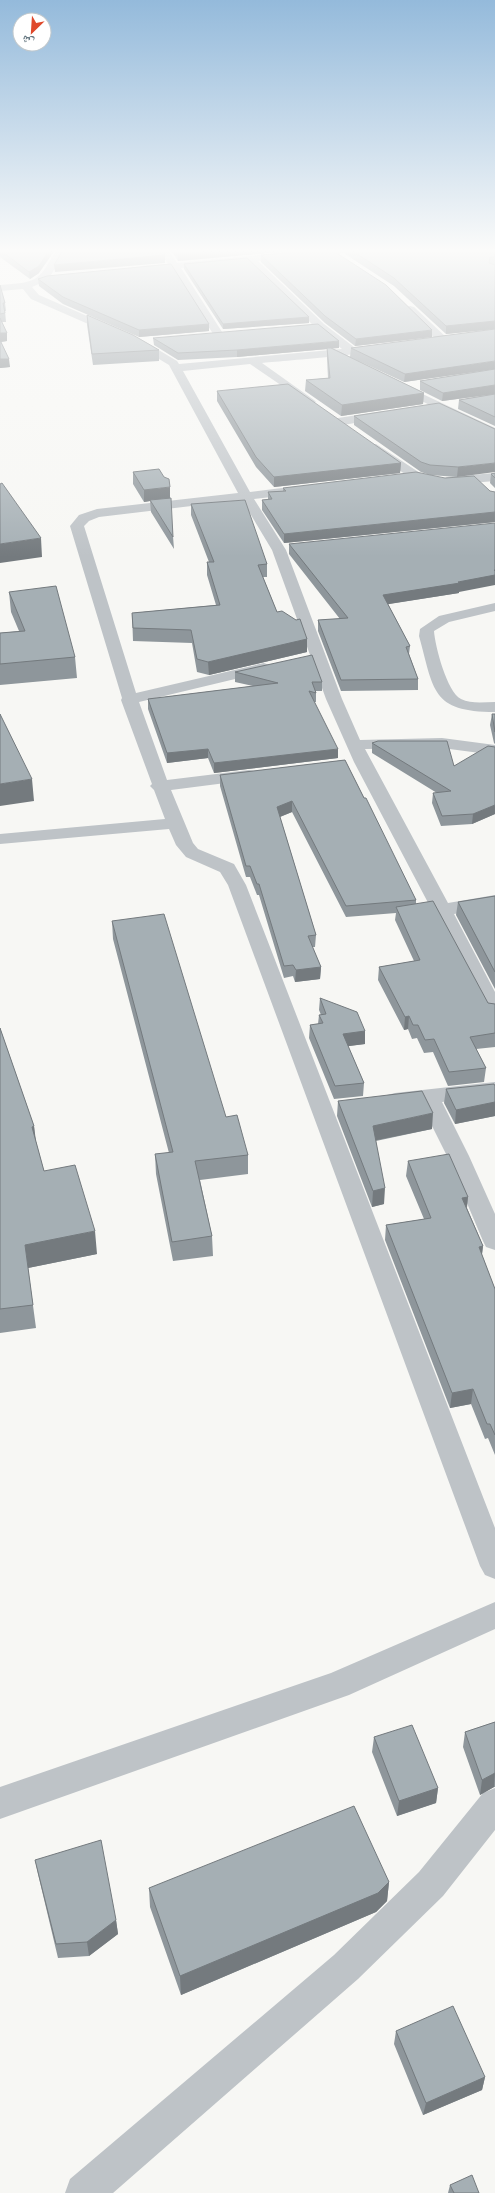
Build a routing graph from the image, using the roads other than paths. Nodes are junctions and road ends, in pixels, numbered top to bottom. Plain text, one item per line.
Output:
1 (157, 352) edge
2 (350, 352) edge
3 (333, 354) junction
4 (254, 362) junction
5 (350, 363) edge
6 (176, 368) junction
7 (390, 382) edge
8 (426, 385) edge
9 (404, 388) junction
10 (464, 403) edge
11 (441, 407) junction
12 (417, 410) edge
13 (393, 414) edge
14 (338, 422) junction
15 (351, 431) edge
16 (495, 433) edge
17 (364, 440) edge
18 (416, 476) junction
19 (495, 477) edge
20 (400, 478) edge
21 (476, 479) junction
22 (314, 488) edge
23 (486, 488) edge
24 (246, 496) junction
25 (295, 549) edge
26 (279, 550) junction
27 (495, 607) edge
28 (280, 665) edge
29 (129, 700) junction
30 (495, 707) edge
31 (355, 745) junction
32 (495, 750) edge
33 (268, 773) edge
34 (159, 786) junction
35 (175, 823) junction
36 (0, 839) edge
37 (495, 901) edge
38 (442, 910) junction
39 (495, 1011) edge
40 (495, 1089) edge
41 (428, 1096) junction
42 (375, 1103) edge
43 (345, 1106) edge
44 (322, 1109) junction
45 (495, 1241) edge
46 (495, 1566) edge
47 (495, 1615) edge
48 (0, 1803) edge
49 (495, 1804) edge
50 (84, 2193) edge

1 - 6 street
2 - 3 street
3 - 4 street
3 - 5 street
4 - 6 street
4 - 14 street
6 - 24 street
7 - 9 street
8 - 9 street
9 - 11 street
10 - 11 street
11 - 12 street
11 - 16 street
13 - 14 street
14 - 15 street
17 - 18 street
18 - 20 street
18 - 21 street
19 - 21 street
21 - 23 street
22 - 24 street
24 - 26 street
24 - 29 street
25 - 26 street
26 - 31 street
27 - 30 street
28 - 29 street
29 - 34 street
31 - 32 street
31 - 38 street
33 - 34 street
34 - 35 street
35 - 36 street
35 - 44 street
37 - 38 street
38 - 39 street
40 - 41 street
41 - 42 street
41 - 45 street
43 - 44 street
44 - 46 street
47 - 48 street
49 - 50 street

